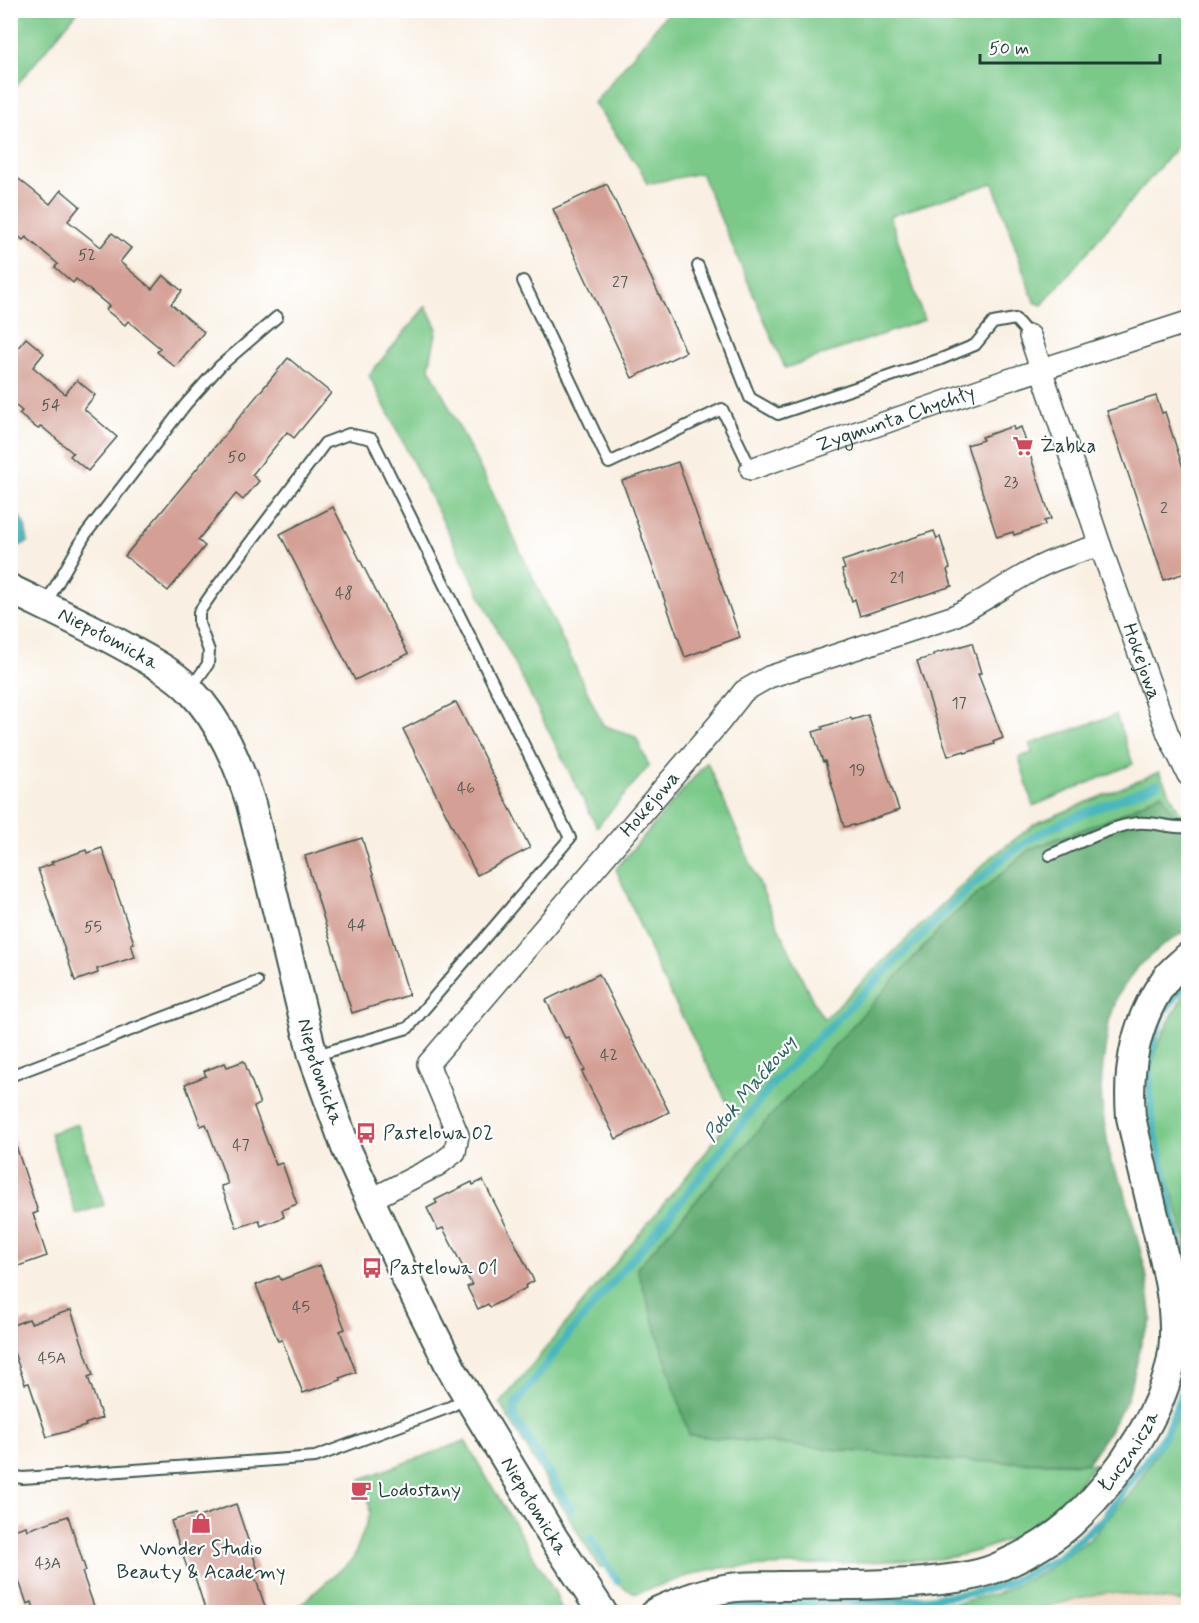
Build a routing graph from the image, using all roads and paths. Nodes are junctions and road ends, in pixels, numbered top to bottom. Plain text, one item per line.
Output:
1 (698, 266) dead end
2 (523, 281) dead end
3 (277, 317) dead end
4 (1188, 321) edge
5 (1030, 336) joint
6 (1041, 369) junction
7 (751, 469) joint
8 (1100, 545) junction
9 (10, 589) edge
10 (45, 605) junction
11 (190, 690) junction
12 (1188, 775) edge
13 (1188, 826) edge
14 (1050, 855) dead end
15 (1188, 957) edge
16 (257, 982) dead end
17 (313, 1056) junction
18 (10, 1076) edge
19 (370, 1200) junction
20 (467, 1396) junction
21 (10, 1476) edge
22 (602, 1612) edge
23 (656, 1612) edge

1 - 5 lane
2 - 7 lane
3 - 10 lane
4 - 6 street, Zygmunta Chychły
5 - 6 street, Hokejowa
6 - 7 street, Zygmunta Chychły
6 - 8 street, Hokejowa
8 - 12 street, Hokejowa
8 - 19 street, Hokejowa
9 - 10 main road, Niepołomicka
10 - 11 main road, Niepołomicka
11 - 17 main road, Niepołomicka
11 - 17 lane
13 - 14 lane
15 - 23 main road, Łucznicza
16 - 18 lane
17 - 19 main road, Niepołomicka
19 - 20 main road, Niepołomicka
20 - 21 lane
20 - 22 main road, Niepołomicka

